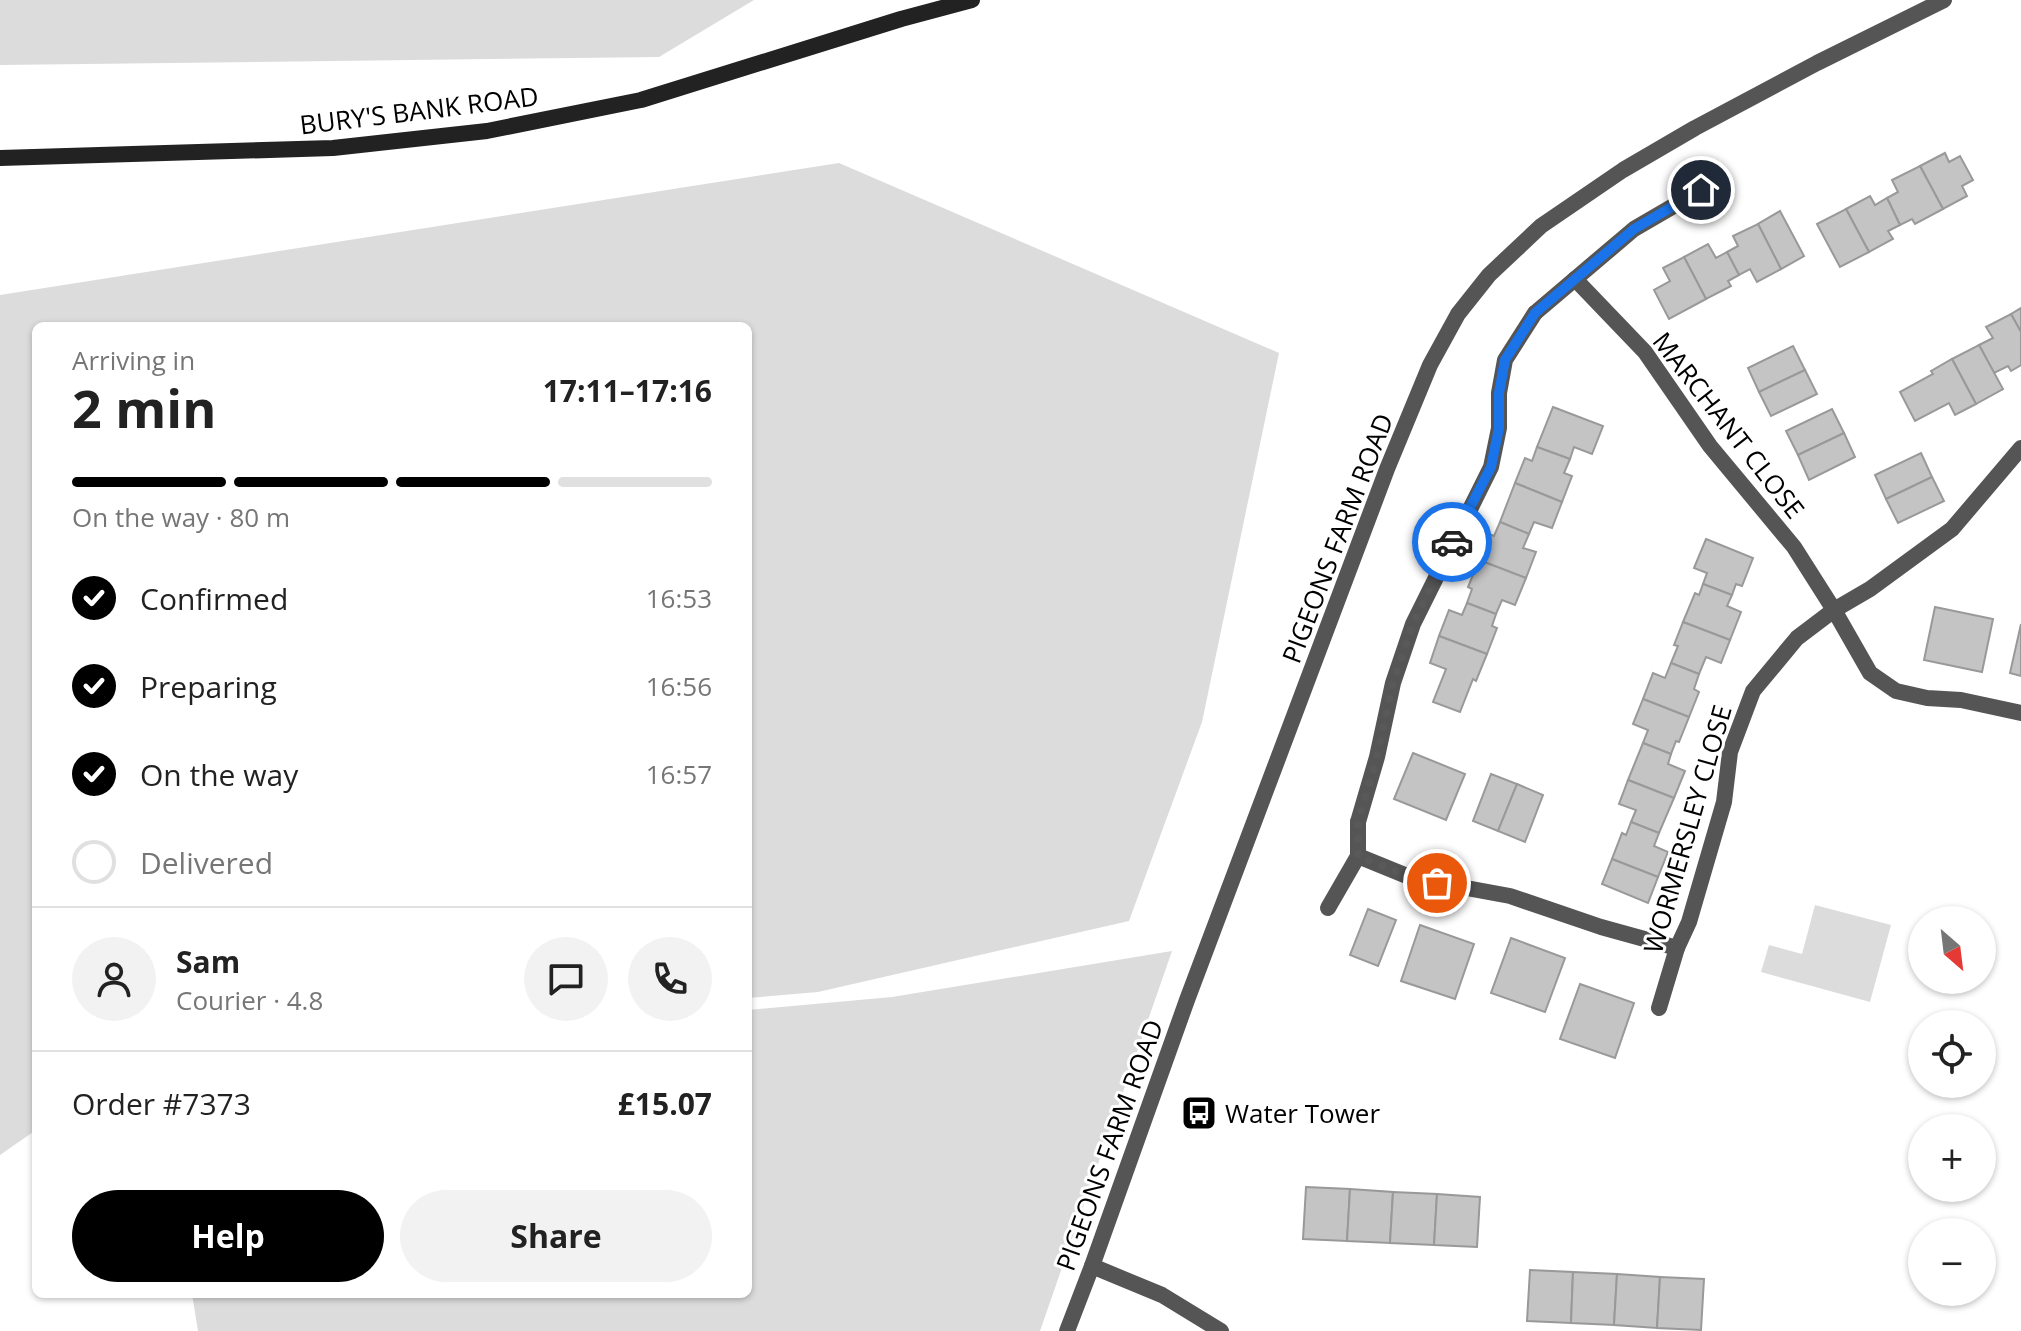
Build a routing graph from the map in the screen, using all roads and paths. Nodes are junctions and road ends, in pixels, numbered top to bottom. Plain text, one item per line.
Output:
1 (972, 0) edge
2 (1944, 0) edge
3 (0, 158) edge
4 (1701, 190) dead end
5 (1575, 279) junction
6 (2021, 448) edge
7 (1834, 610) junction
8 (2021, 713) edge
9 (1358, 856) junction
10 (1328, 908) dead end
11 (1677, 948) junction
12 (1659, 1008) dead end
13 (1092, 1266) junction
14 (1067, 1331) edge
15 (1221, 1331) edge

1 - 3 street, BURY'S BANK ROAD
2 - 13 street, PIGEONS FARM ROAD
4 - 5 street
5 - 7 street, MARCHANT CLOSE
5 - 9 street
6 - 7 street, WORMERSLEY CLOSE
7 - 8 street, MARCHANT CLOSE
7 - 11 street, WORMERSLEY CLOSE
9 - 10 street
9 - 11 street
11 - 12 street, WORMERSLEY CLOSE
13 - 14 street, PIGEONS FARM ROAD
13 - 15 street

